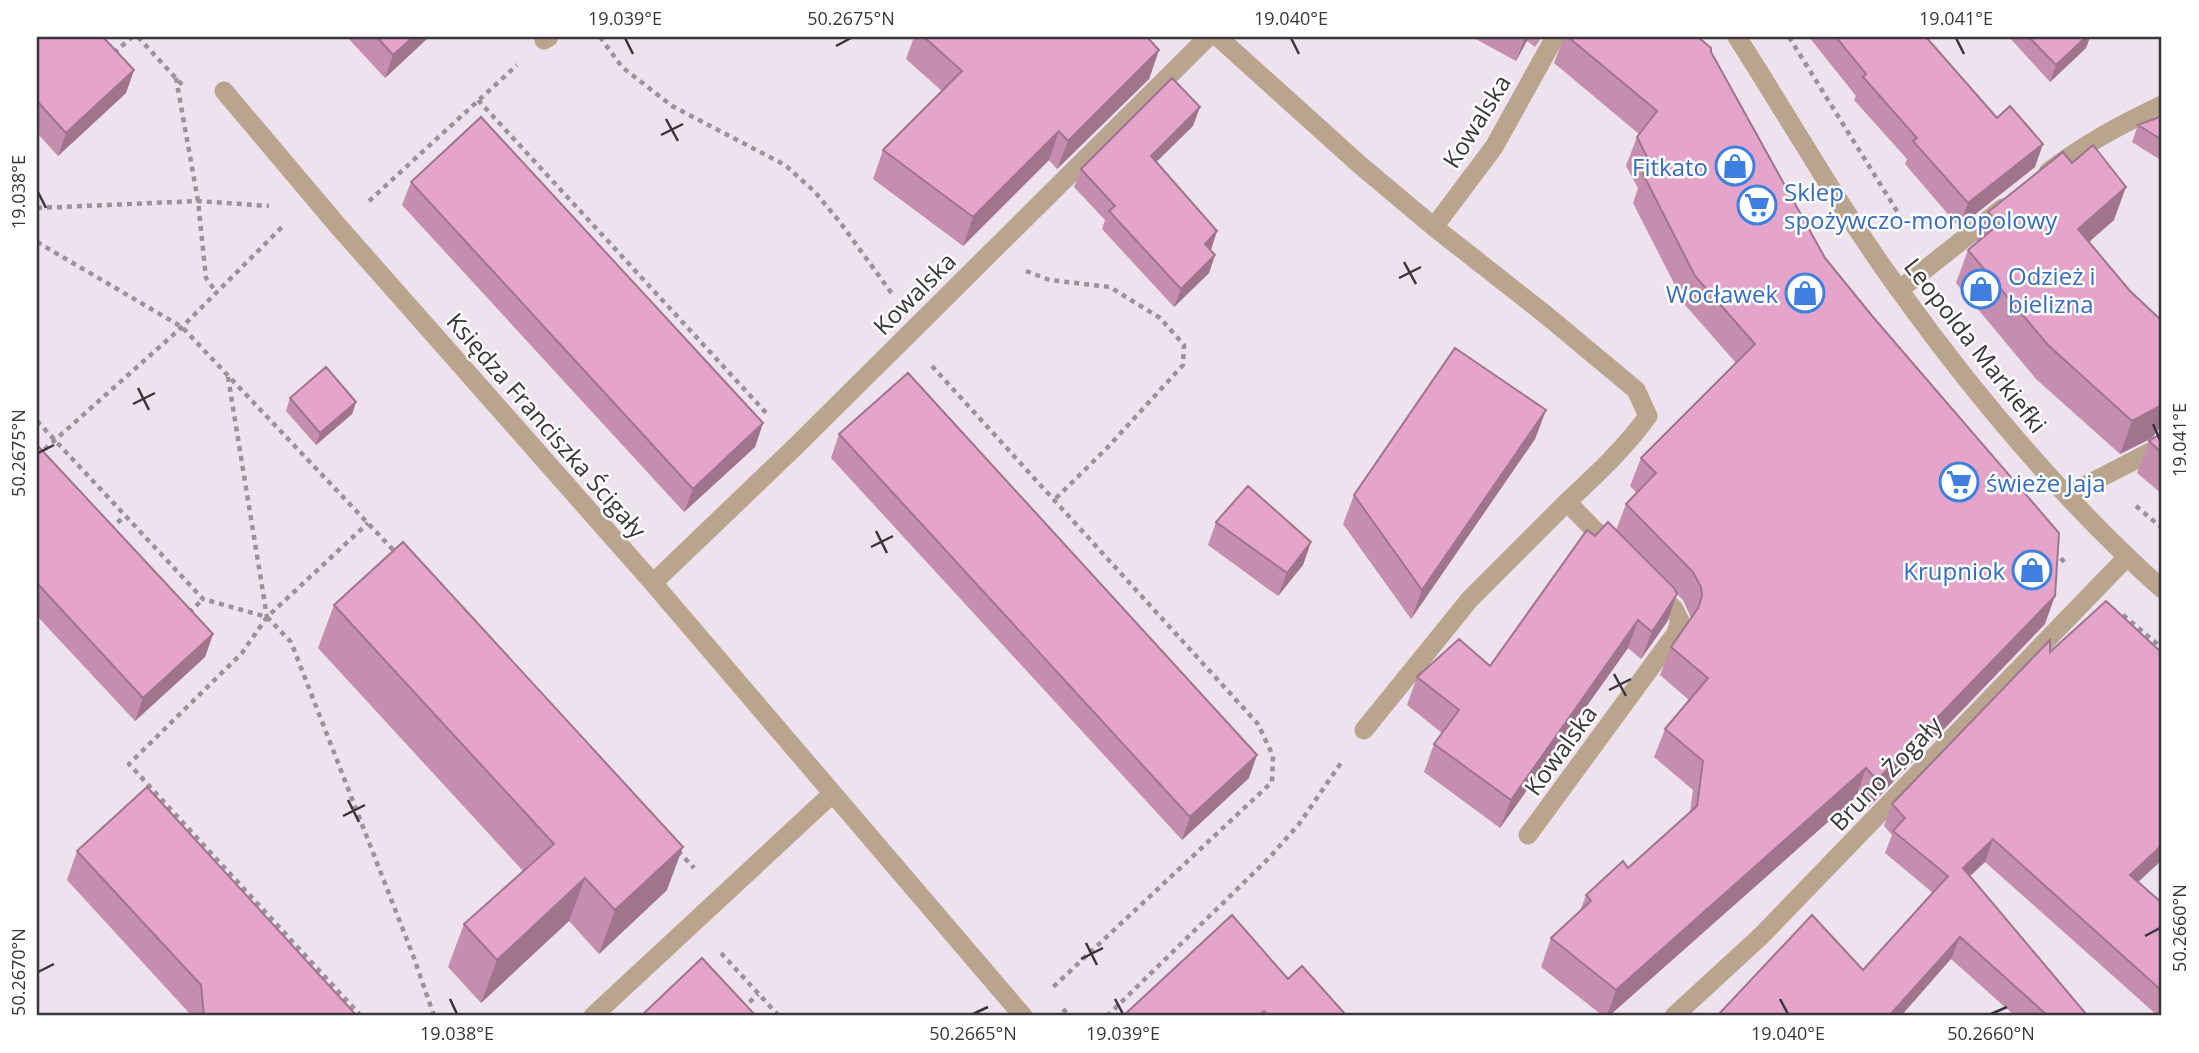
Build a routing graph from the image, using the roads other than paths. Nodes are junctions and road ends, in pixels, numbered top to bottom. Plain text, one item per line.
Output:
1 (1208, 37) edge
2 (1218, 37) edge
3 (1555, 37) edge
4 (1737, 37) edge
5 (224, 91) road end
6 (2162, 105) edge
7 (1434, 228) junction
8 (1899, 290) junction
9 (2162, 446) edge
10 (2067, 495) junction
11 (1567, 502) junction
12 (2127, 557) junction
13 (653, 583) junction
14 (2162, 589) edge
15 (1364, 730) road end
16 (832, 793) junction
17 (1528, 835) dead end
18 (593, 1016) edge
19 (1023, 1016) edge
20 (1674, 1016) edge

1 - 13 street, Kowalska
2 - 7 street
3 - 7 street, Kowalska
4 - 8 street, Leopolda Markiefki
5 - 13 street, Księdza Franciszka Ścigały
6 - 8 street
7 - 11 street
8 - 10 street, Leopolda Markiefki
9 - 10 street
10 - 12 street, Leopolda Markiefki
11 - 15 street
11 - 17 street, Kowalska
12 - 14 street, Leopolda Markiefki
12 - 20 street, Bruno Żogały
13 - 16 street, Księdza Franciszka Ścigały
16 - 18 street
16 - 19 street, Księdza Franciszka Ścigały

